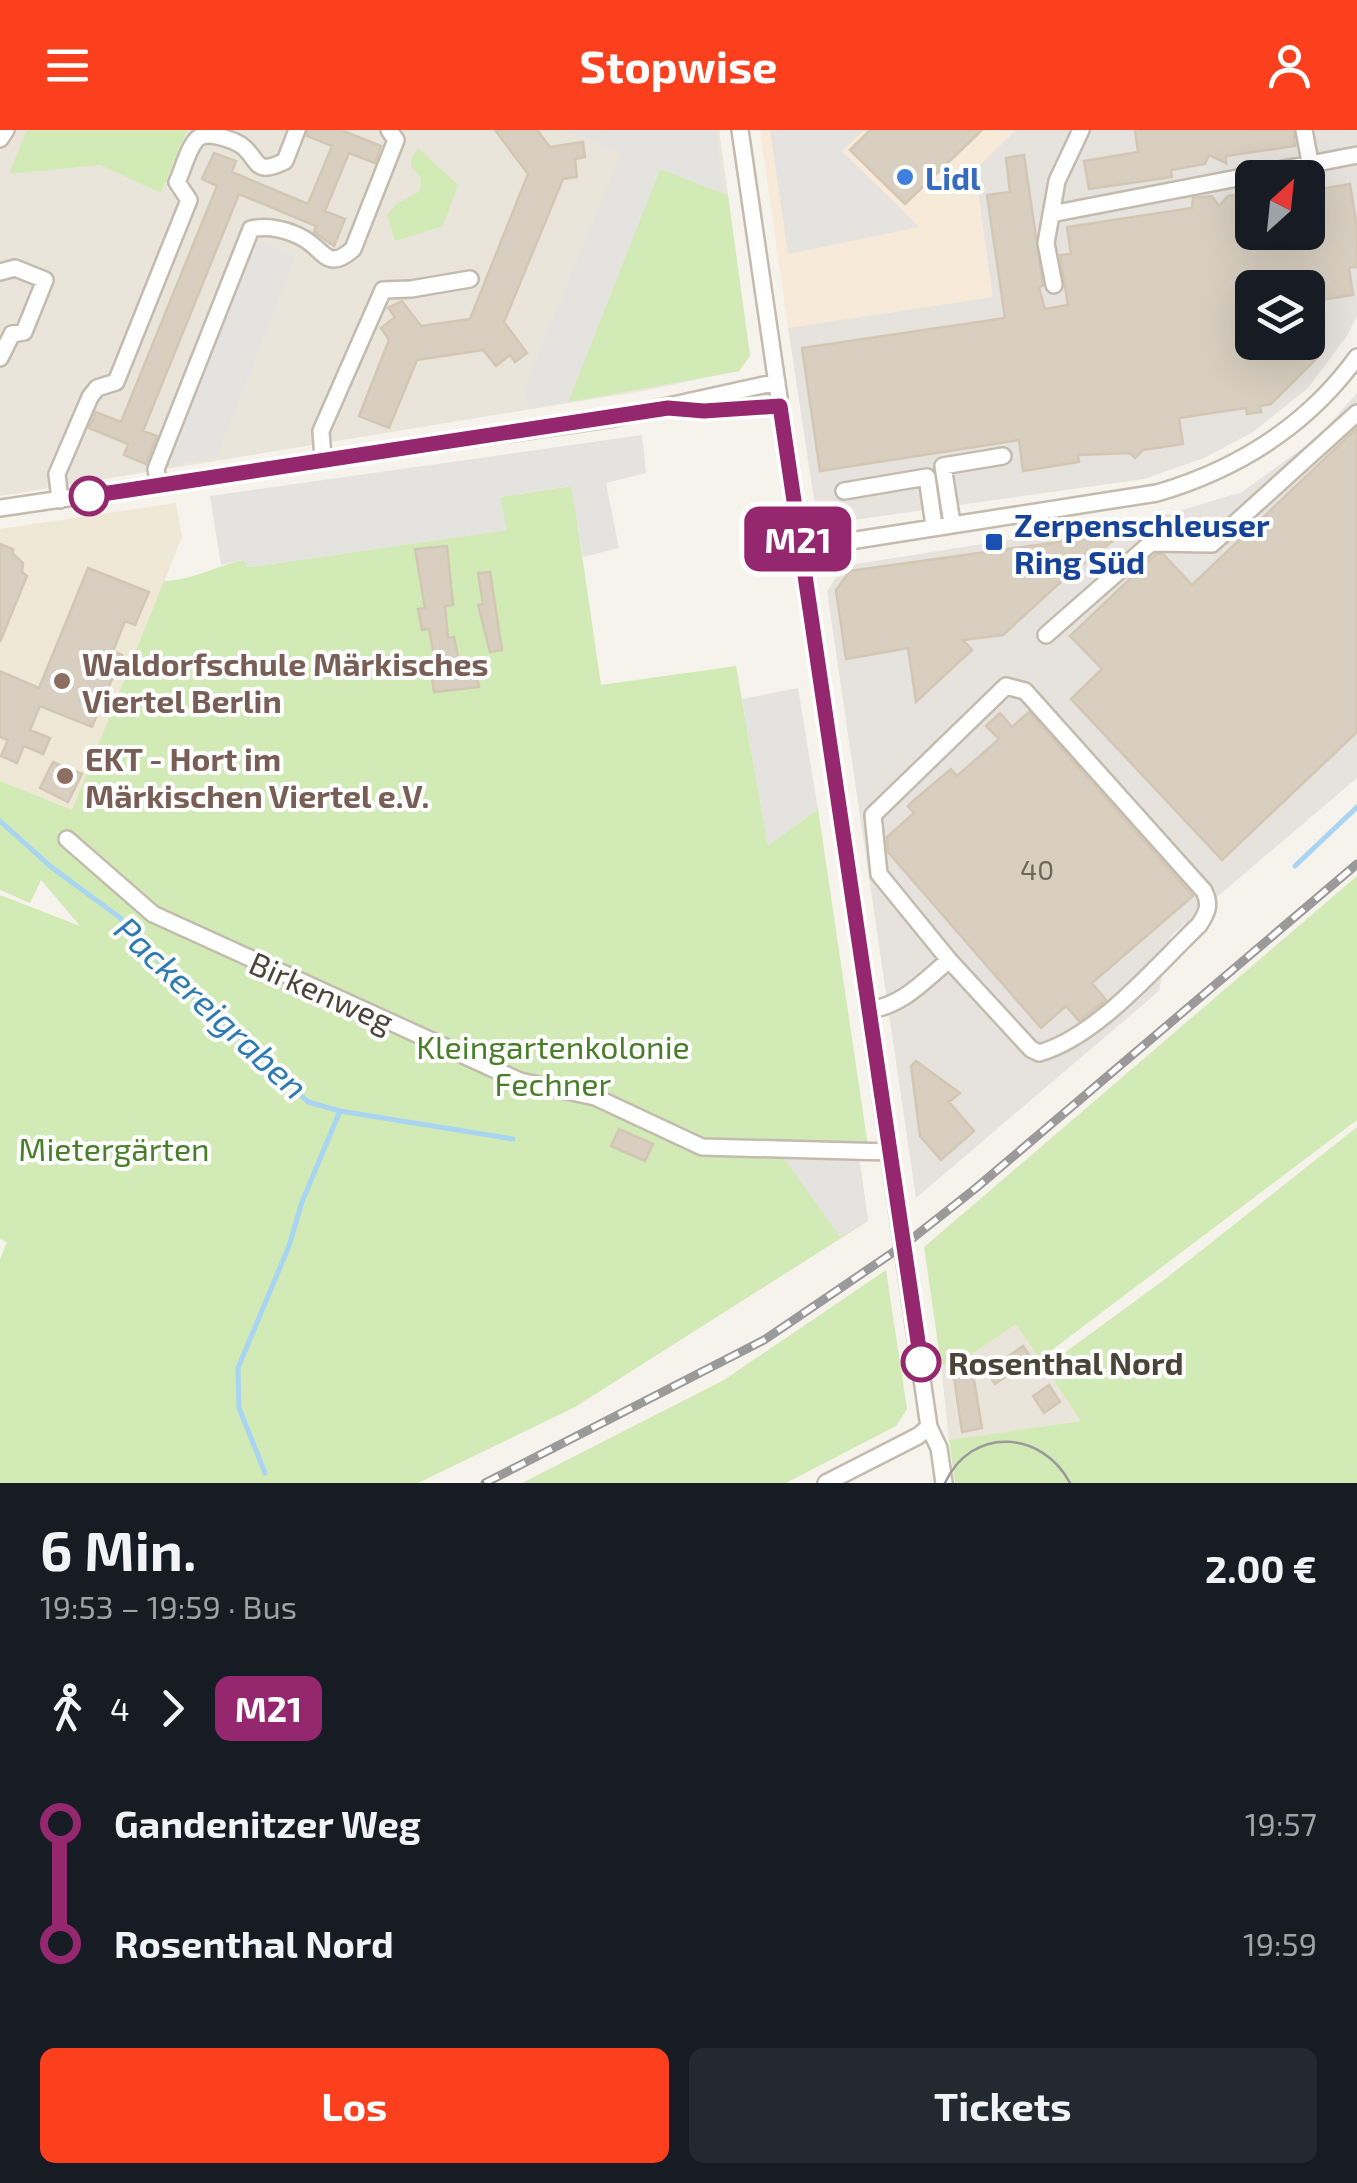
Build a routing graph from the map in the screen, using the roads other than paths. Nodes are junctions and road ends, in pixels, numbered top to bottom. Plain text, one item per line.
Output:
1 (6, 130) edge
2 (297, 130) edge
3 (388, 130) edge
4 (740, 130) edge
5 (1080, 130) edge
6 (1304, 130) edge
7 (0, 139) edge
8 (1357, 155) edge
9 (1310, 160) edge
10 (1323, 160) edge
11 (1235, 177) edge
12 (1052, 214) junction
13 (0, 272) edge
14 (470, 279) dead end
15 (1054, 284) dead end
16 (1357, 357) edge
17 (0, 358) edge
18 (778, 382) junction
19 (780, 406) junction
20 (668, 408) junction
21 (1357, 412) edge
22 (1004, 456) dead end
23 (324, 459) junction
24 (159, 486) junction
25 (844, 491) dead end
26 (60, 500) junction
27 (0, 508) edge
28 (952, 523) junction
29 (934, 526) junction
30 (799, 549) junction
31 (1046, 635) dead end
32 (68, 839) dead end
33 (948, 960) junction
34 (869, 1010) junction
35 (889, 1152) junction
36 (928, 1427) junction
37 (826, 1483) edge
38 (944, 1483) edge

1 - 7 street
2 - 26 street
3 - 24 street
4 - 18 street
5 - 12 street
6 - 9 street
8 - 10 street
11 - 12 street
12 - 15 street
13 - 17 street
14 - 23 street
16 - 28 street
18 - 19 street
18 - 20 street
19 - 20 street
19 - 30 street
20 - 23 street
21 - 31 street
22 - 28 street
23 - 24 street
24 - 26 street
25 - 29 street
26 - 27 street
28 - 29 street
29 - 30 street
30 - 34 street
32 - 35 street, Birkenweg
33 - 33 street
33 - 34 street
34 - 35 street
35 - 36 street
36 - 37 street
36 - 38 street

